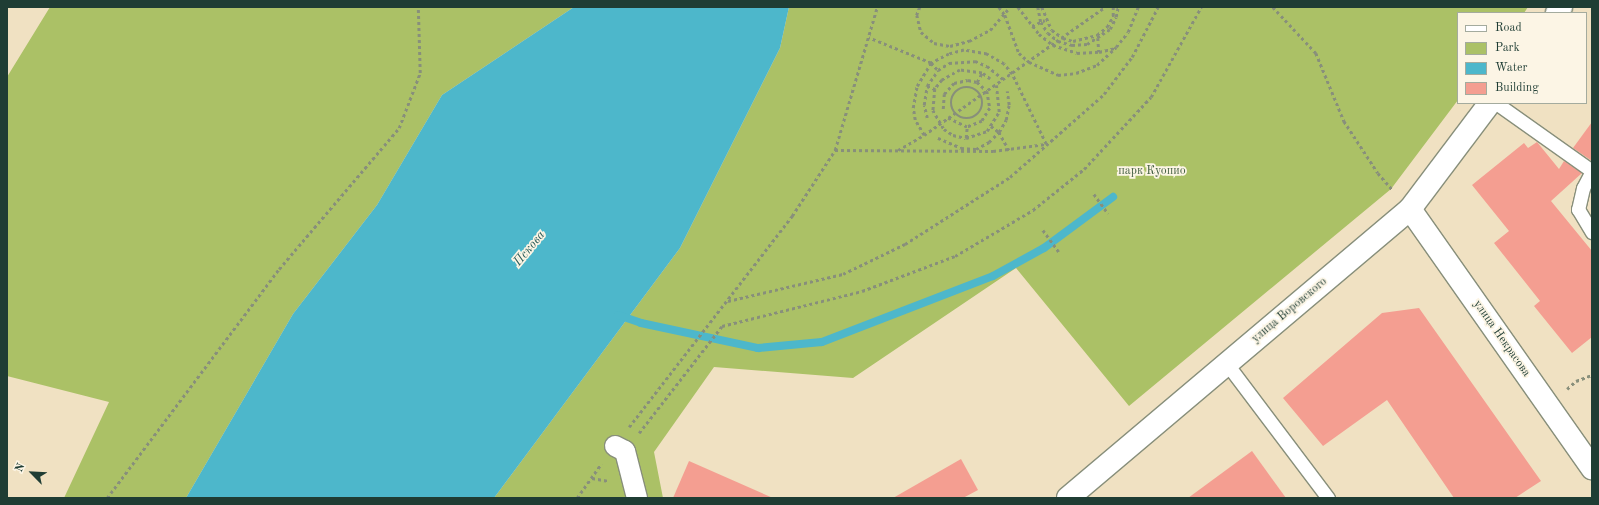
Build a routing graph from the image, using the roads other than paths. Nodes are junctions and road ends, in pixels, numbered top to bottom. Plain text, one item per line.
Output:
1 (1489, 104) edge
2 (1497, 104) edge
3 (1592, 171) edge
4 (1404, 202) junction
5 (1592, 232) edge
6 (1227, 364) junction
7 (620, 448) road end
8 (1592, 468) edge
9 (637, 498) edge
10 (1068, 498) edge
11 (1328, 498) edge

1 - 4 street, улица Воровского
2 - 3 lane
3 - 5 lane
4 - 6 street, улица Воровского
4 - 8 street, улица Некрасова
6 - 10 street, улица Воровского
6 - 11 lane
7 - 9 street

